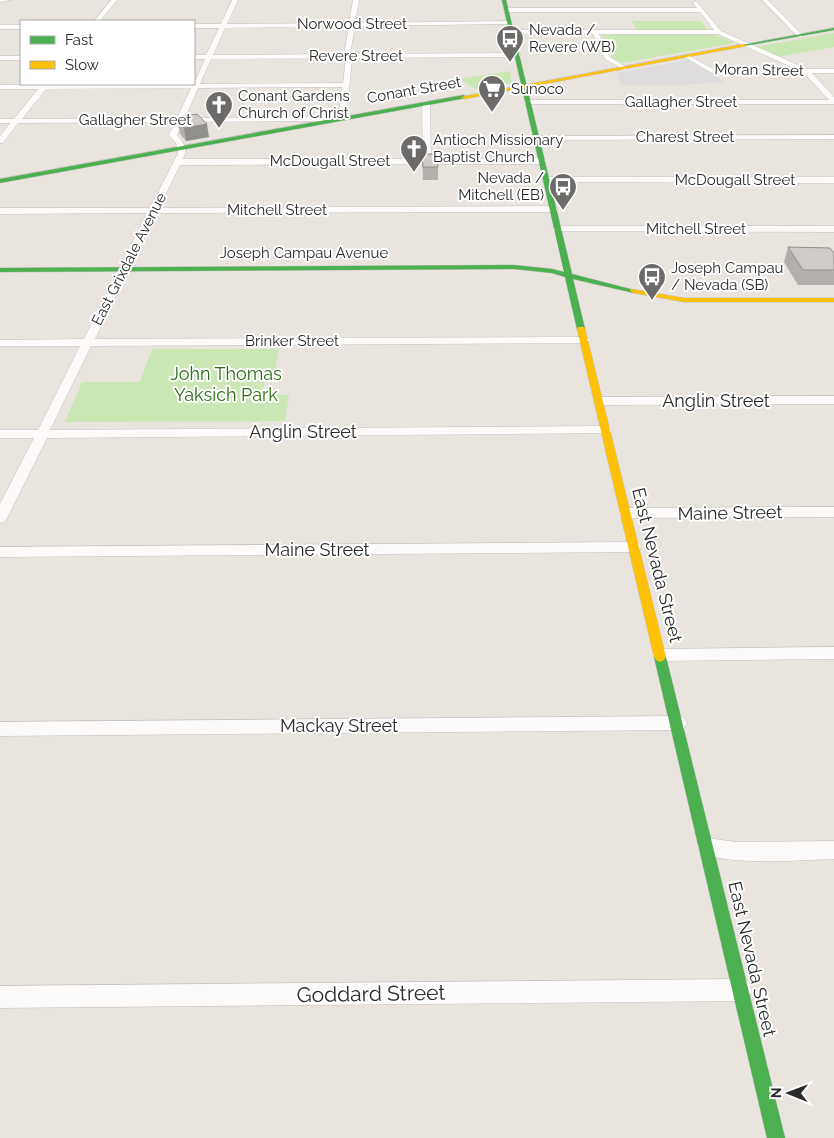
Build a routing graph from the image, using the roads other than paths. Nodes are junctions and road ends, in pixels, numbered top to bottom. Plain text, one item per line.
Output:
1 (0, 0) edge
2 (8, 0) edge
3 (114, 0) edge
4 (235, 0) edge
5 (356, 0) edge
6 (694, 0) edge
7 (765, 0) edge
8 (506, 5) edge
9 (701, 10) junction
10 (98, 20) edge
11 (352, 24) junction
12 (195, 26) edge
13 (224, 26) junction
14 (0, 27) edge
15 (20, 27) edge
16 (511, 28) junction
17 (834, 29) edge
18 (595, 32) junction
19 (719, 32) junction
20 (800, 36) junction
21 (747, 45) junction
22 (518, 54) junction
23 (348, 56) junction
24 (686, 56) junction
25 (195, 57) edge
26 (209, 57) junction
27 (0, 58) edge
28 (20, 58) edge
29 (834, 66) edge
30 (624, 68) junction
31 (806, 70) junction
32 (834, 70) edge
33 (822, 71) junction
34 (346, 85) junction
35 (45, 86) edge
36 (195, 86) junction
37 (524, 86) junction
38 (0, 87) edge
39 (834, 101) edge
40 (527, 102) junction
41 (426, 104) junction
42 (342, 119) junction
43 (179, 120) junction
44 (0, 121) edge
45 (16, 121) junction
46 (330, 121) junction
47 (834, 137) edge
48 (536, 138) junction
49 (0, 141) edge
50 (182, 148) junction
51 (427, 161) junction
52 (542, 161) junction
53 (178, 162) junction
54 (546, 180) junction
55 (834, 180) edge
56 (0, 181) edge
57 (553, 209) junction
58 (0, 211) edge
59 (154, 211) junction
60 (557, 229) junction
61 (834, 230) edge
62 (0, 270) edge
63 (124, 270) junction
64 (569, 275) junction
65 (834, 300) edge
66 (584, 340) junction
67 (88, 342) junction
68 (0, 343) edge
69 (834, 400) edge
70 (599, 401) junction
71 (606, 430) junction
72 (0, 434) edge
73 (42, 434) junction
74 (834, 512) edge
75 (626, 513) junction
76 (0, 518) edge
77 (634, 548) junction
78 (0, 552) edge
79 (834, 652) edge
80 (661, 655) junction
81 (678, 723) junction
82 (0, 729) edge
83 (708, 847) junction
84 (834, 850) edge
85 (741, 990) junction
86 (0, 998) edge
87 (776, 1138) edge

1 - 2 street
3 - 10 street
4 - 13 street
5 - 11 street
6 - 9 street
7 - 20 street
8 - 9 street
8 - 16 street, East Nevada Street
9 - 19 street
11 - 13 street, Norwood Street
11 - 16 street, Norwood Street
11 - 23 street
12 - 13 street, Norwood Street
13 - 26 street
14 - 15 street
16 - 18 street, Norwood Street
16 - 22 street, East Nevada Street
17 - 20 street, Conant Street
18 - 19 street, Norwood Street
18 - 30 street
19 - 21 street
20 - 21 street, Conant Street
21 - 24 street, Conant Street
21 - 31 street
22 - 23 street, Revere Street
22 - 37 street, East Nevada Street
23 - 26 street, Revere Street
23 - 34 street
24 - 30 street, Conant Street
24 - 31 street, Moran Street
25 - 26 street, Revere Street
26 - 36 street
27 - 28 street
29 - 33 street, Moran Street
30 - 37 street, Conant Street
31 - 33 street, Moran Street
31 - 39 street
32 - 33 street
34 - 36 street
34 - 42 street
35 - 36 street
35 - 38 street
35 - 45 street
36 - 43 street
37 - 40 street, East Nevada Street
37 - 41 street, Conant Street
39 - 40 street, Gallagher Street
40 - 48 street, East Nevada Street
41 - 42 street, Conant Street
41 - 51 street
42 - 46 street, Conant Street
43 - 45 street, Gallagher Street
43 - 46 street, Gallagher Street
43 - 50 street
44 - 45 street, Gallagher Street
45 - 49 street
46 - 50 street, Conant Street
47 - 48 street, Charest Street
48 - 52 street, East Nevada Street
50 - 53 street, East Grixdale Avenue
50 - 56 street, Conant Street
51 - 52 street, McDougall Street
51 - 53 street, McDougall Street
52 - 54 street, East Nevada Street
53 - 59 street, East Grixdale Avenue
54 - 55 street, McDougall Street
54 - 57 street, East Nevada Street
57 - 59 street, Mitchell Street
57 - 60 street, East Nevada Street
58 - 59 street, Mitchell Street
59 - 63 street, East Grixdale Avenue
60 - 61 street, Mitchell Street
60 - 64 street, East Nevada Street
62 - 63 street, Joseph Campau Avenue
63 - 64 street, Joseph Campau Avenue
63 - 67 street, East Grixdale Avenue
64 - 65 street, Joseph Campau Avenue
64 - 66 street, East Nevada Street
66 - 67 street, Brinker Street
66 - 70 street, East Nevada Street
67 - 68 street, Brinker Street
67 - 73 street, East Grixdale Avenue
69 - 70 street, Anglin Street
70 - 71 street, East Nevada Street
71 - 73 street, Anglin Street
71 - 75 street, East Nevada Street
72 - 73 street, Anglin Street
73 - 76 street, East Grixdale Avenue
74 - 75 street, Maine Street
75 - 77 street, East Nevada Street
77 - 78 street, Maine Street
77 - 80 street, East Nevada Street
79 - 80 street
80 - 81 street, East Nevada Street
81 - 82 street, Mackay Street
81 - 83 street, East Nevada Street
83 - 84 street
83 - 85 street, East Nevada Street
85 - 86 street, Goddard Street
85 - 87 street, East Nevada Street

